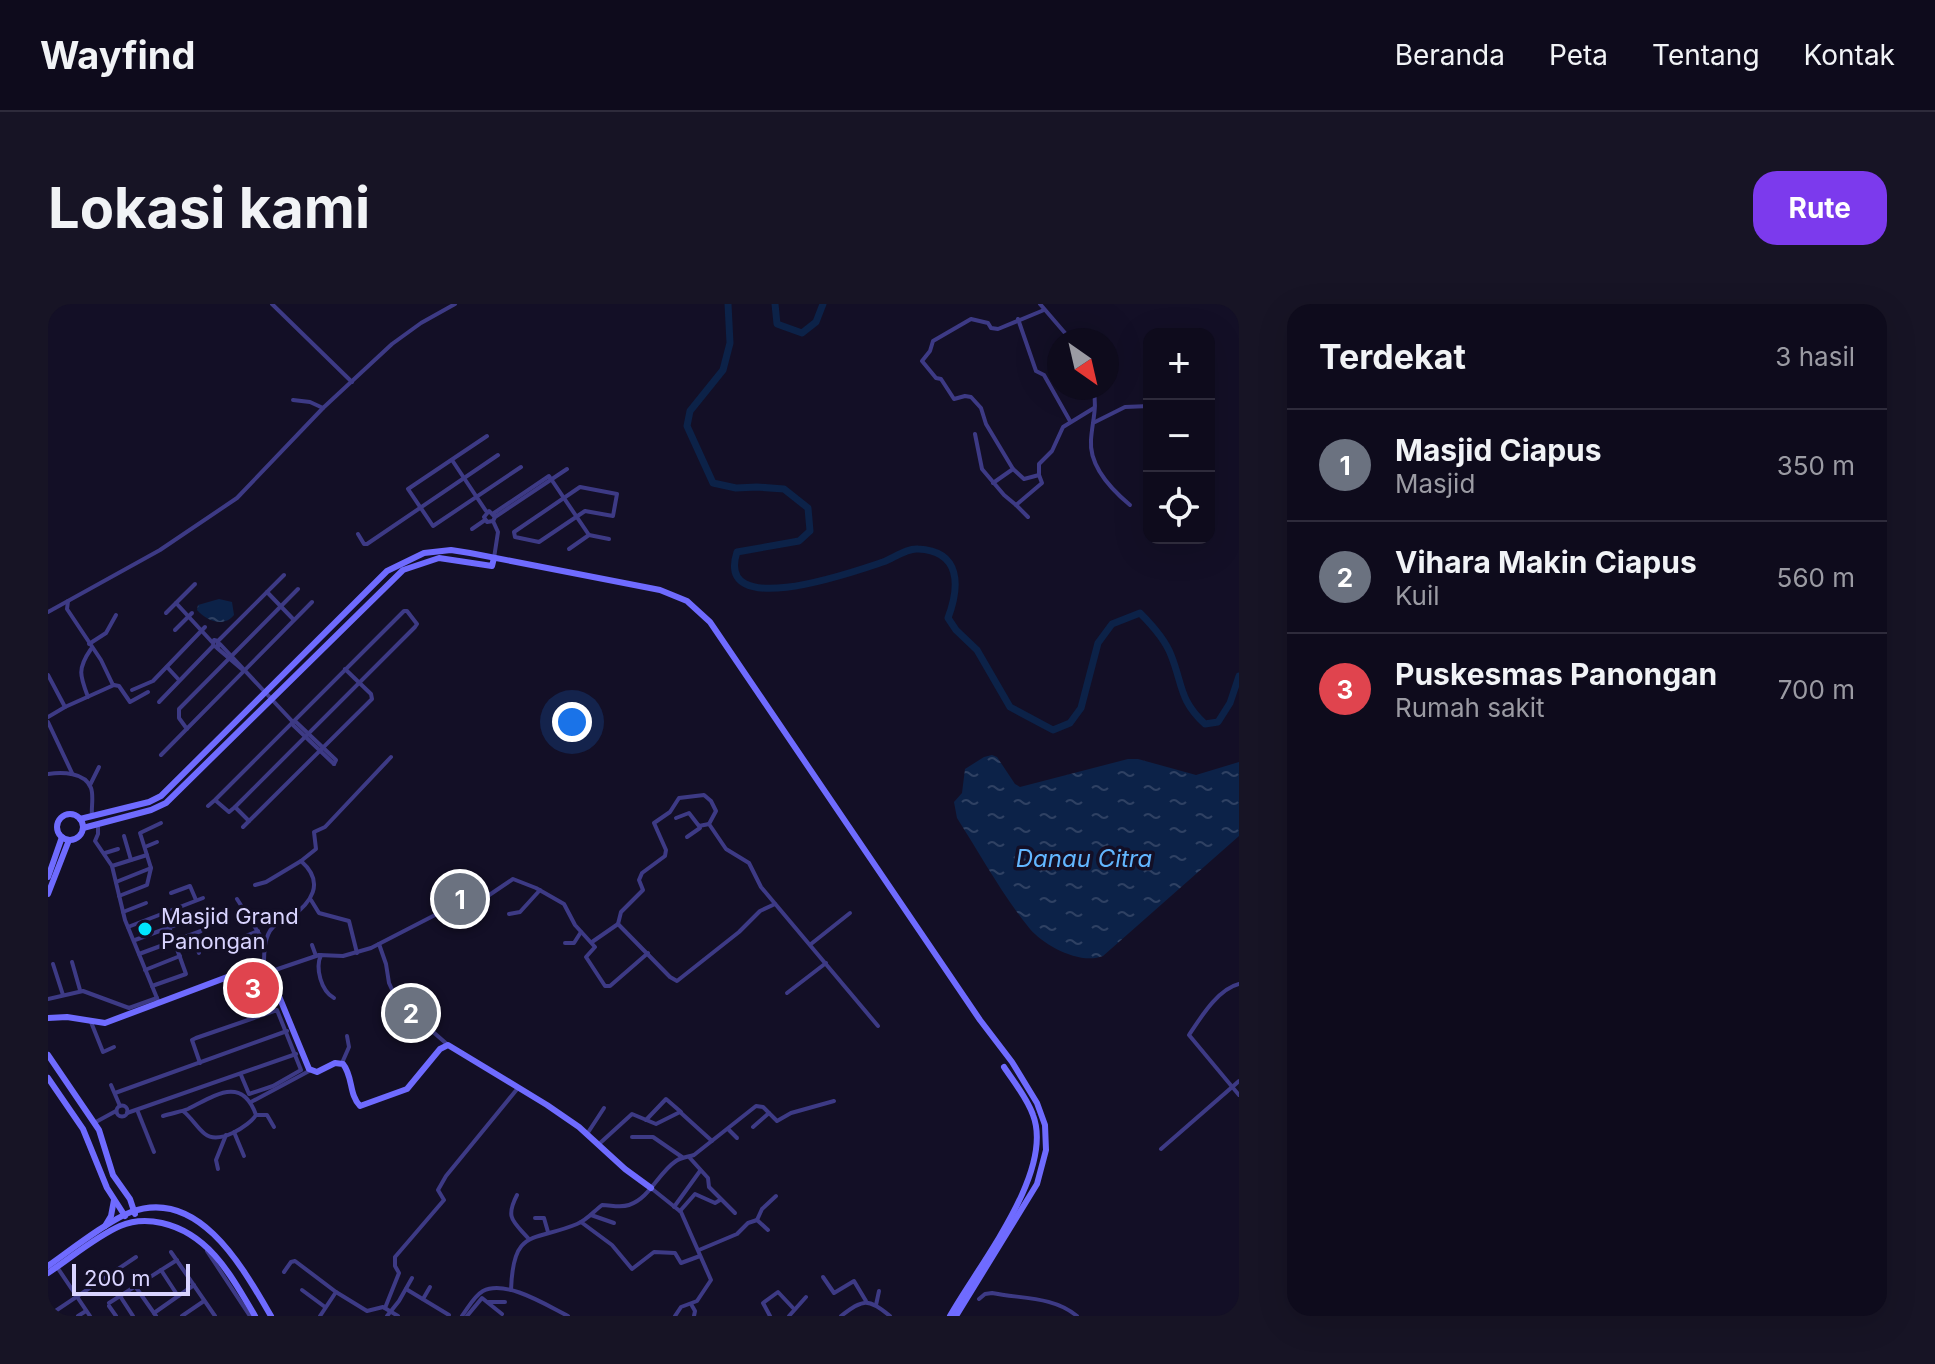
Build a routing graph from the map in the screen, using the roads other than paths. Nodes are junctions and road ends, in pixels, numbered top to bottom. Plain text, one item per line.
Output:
1 (272, 304) edge
2 (455, 304) edge
3 (1040, 304) edge
4 (1044, 310) junction
5 (1018, 319) junction
6 (1060, 328) edge
7 (352, 382) junction
8 (293, 400) dead end
9 (1094, 400) edge
10 (1143, 406) edge
11 (323, 408) junction
12 (1094, 408) junction
13 (1070, 421) junction
14 (1095, 422) junction
15 (975, 434) dead end
16 (487, 436) dead end
17 (498, 455) dead end
18 (452, 460) junction
19 (521, 467) dead end
20 (567, 469) dead end
21 (1013, 469) junction
22 (1039, 475) junction
23 (464, 478) junction
24 (551, 480) junction
25 (993, 483) junction
26 (477, 497) junction
27 (564, 498) junction
28 (1016, 505) junction
29 (1130, 505) dead end
30 (421, 508) junction
31 (487, 512) junction
32 (494, 517) junction
33 (576, 517) junction
34 (1028, 517) dead end
35 (485, 520) junction
36 (472, 529) dead end
37 (358, 534) dead end
38 (589, 535) junction
39 (609, 539) dead end
40 (569, 549) dead end
41 (494, 558) junction
42 (284, 575) dead end
43 (195, 584) dead end
44 (298, 589) dead end
45 (267, 592) junction
46 (69, 600) junction
47 (312, 602) dead end
48 (176, 603) junction
49 (281, 606) junction
50 (48, 612) edge
51 (166, 613) dead end
52 (116, 615) dead end
53 (190, 615) junction
54 (294, 620) junction
55 (204, 629) junction
56 (175, 630) dead end
57 (216, 644) junction
58 (90, 646) junction
59 (230, 658) junction
60 (167, 667) junction
61 (345, 669) junction
62 (244, 671) junction
63 (48, 675) edge
64 (180, 681) junction
65 (360, 683) junction
66 (113, 685) junction
67 (132, 690) dead end
68 (148, 692) dead end
69 (267, 696) junction
70 (88, 697) junction
71 (159, 702) dead end
72 (65, 707) junction
73 (48, 720) edge
74 (292, 721) junction
75 (187, 729) junction
76 (307, 735) junction
77 (321, 749) junction
78 (161, 755) dead end
79 (391, 757) dead end
80 (332, 766) dead end
81 (99, 767) dead end
82 (72, 773) junction
83 (48, 774) edge
84 (90, 785) junction
85 (215, 800) junction
86 (208, 806) dead end
87 (235, 807) junction
88 (92, 816) junction
89 (676, 818) dead end
90 (80, 819) junction
91 (249, 821) junction
92 (97, 823) junction
93 (161, 823) dead end
94 (709, 824) junction
95 (700, 826) junction
96 (243, 827) dead end
97 (83, 828) junction
98 (124, 836) dead end
99 (687, 837) dead end
100 (65, 839) junction
101 (157, 842) dead end
102 (145, 847) junction
103 (118, 849) dead end
104 (104, 853) junction
105 (147, 855) junction
106 (131, 860) junction
107 (301, 861) junction
108 (112, 866) junction
109 (151, 868) junction
110 (48, 877) edge
111 (116, 882) junction
112 (255, 885) dead end
113 (504, 886) junction
114 (540, 890) junction
115 (508, 892) dead end
116 (171, 893) dead end
117 (48, 894) edge
118 (119, 896) junction
119 (203, 898) dead end
120 (237, 899) dead end
121 (196, 900) junction
122 (311, 900) junction
123 (146, 903) dead end
124 (775, 904) junction
125 (123, 912) junction
126 (164, 913) junction
127 (850, 913) dead end
128 (509, 914) dead end
129 (200, 916) dead end
130 (618, 924) junction
131 (128, 927) junction
132 (169, 927) junction
133 (201, 931) dead end
134 (258, 931) junction
135 (581, 932) junction
136 (192, 935) junction
137 (134, 940) junction
138 (175, 941) junction
139 (592, 942) junction
140 (228, 943) dead end
141 (265, 943) junction
142 (565, 943) dead end
143 (379, 944) junction
144 (811, 944) junction
145 (312, 945) dead end
146 (199, 953) dead end
147 (357, 953) junction
148 (648, 953) junction
149 (139, 954) junction
150 (319, 955) junction
151 (180, 956) junction
152 (72, 962) dead end
153 (826, 963) junction
154 (53, 964) dead end
155 (264, 965) junction
156 (145, 970) junction
157 (269, 972) junction
158 (1239, 984) edge
159 (152, 986) junction
160 (80, 990) junction
161 (787, 993) dead end
162 (63, 995) junction
163 (334, 998) dead end
164 (48, 999) edge
165 (158, 1001) junction
166 (48, 1018) edge
167 (91, 1022) junction
168 (878, 1026) dead end
169 (287, 1031) junction
170 (347, 1036) dead end
171 (448, 1045) junction
172 (114, 1047) dead end
173 (296, 1054) junction
174 (48, 1055) edge
175 (200, 1063) junction
176 (342, 1063) junction
177 (1004, 1067) dead end
178 (311, 1070) junction
179 (241, 1075) junction
180 (48, 1078) edge
181 (1239, 1081) edge
182 (111, 1085) dead end
183 (1232, 1086) junction
184 (518, 1088) junction
185 (115, 1093) junction
186 (1239, 1095) edge
187 (1036, 1100) junction
188 (834, 1101) dead end
189 (251, 1102) junction
190 (1029, 1106) junction
191 (118, 1108) junction
192 (604, 1108) dead end
193 (183, 1111) junction
194 (138, 1112) junction
195 (681, 1112) junction
196 (127, 1113) junction
197 (769, 1113) junction
198 (256, 1115) junction
199 (163, 1116) dead end
200 (646, 1120) junction
201 (94, 1123) junction
202 (274, 1127) dead end
203 (753, 1127) dead end
204 (83, 1129) junction
205 (729, 1130) junction
206 (233, 1132) junction
207 (587, 1134) junction
208 (226, 1135) junction
209 (632, 1137) dead end
210 (737, 1138) dead end
211 (712, 1141) junction
212 (598, 1144) junction
213 (1161, 1149) dead end
214 (154, 1152) dead end
215 (244, 1156) dead end
216 (682, 1157) junction
217 (689, 1157) junction
218 (218, 1169) dead end
219 (700, 1171) junction
220 (651, 1188) junction
221 (517, 1195) dead end
222 (776, 1196) dead end
223 (130, 1199) junction
224 (114, 1200) junction
225 (720, 1200) junction
226 (147, 1208) junction
227 (677, 1209) junction
228 (134, 1211) junction
229 (735, 1213) dead end
230 (124, 1215) junction
231 (591, 1215) junction
232 (535, 1218) dead end
233 (757, 1220) junction
234 (140, 1221) junction
235 (581, 1222) junction
236 (614, 1223) dead end
237 (127, 1224) junction
238 (103, 1229) junction
239 (768, 1230) dead end
240 (548, 1232) junction
241 (528, 1238) junction
242 (171, 1252) dead end
243 (699, 1253) junction
244 (136, 1257) dead end
245 (177, 1260) junction
246 (53, 1265) edge
247 (161, 1270) junction
248 (284, 1272) dead end
249 (48, 1273) edge
250 (823, 1277) dead end
251 (412, 1278) dead end
252 (194, 1285) junction
253 (135, 1286) junction
254 (430, 1287) dead end
255 (406, 1289) junction
256 (302, 1290) dead end
257 (511, 1290) junction
258 (879, 1291) dead end
259 (336, 1292) junction
260 (120, 1296) junction
261 (178, 1296) junction
262 (77, 1297) junction
263 (806, 1297) dead end
264 (423, 1299) junction
265 (979, 1299) dead end
266 (204, 1301) junction
267 (866, 1301) junction
268 (488, 1302) junction
269 (505, 1302) dead end
270 (691, 1304) junction
271 (876, 1305) junction
272 (325, 1307) junction
273 (385, 1308) junction
274 (452, 1309) dead end
275 (794, 1309) junction
276 (88, 1313) edge
277 (155, 1314) edge
278 (389, 1314) edge
279 (502, 1314) dead end
280 (468, 1315) edge
281 (48, 1316) edge
282 (78, 1316) edge
283 (116, 1316) edge
284 (133, 1316) edge
285 (182, 1316) edge
286 (215, 1316) edge
287 (252, 1316) edge
288 (271, 1316) edge
289 (320, 1316) edge
290 (397, 1316) edge
291 (449, 1316) edge
292 (568, 1316) edge
293 (675, 1316) edge
294 (694, 1316) edge
295 (770, 1316) edge
296 (789, 1316) edge
297 (841, 1316) edge
298 (890, 1316) edge
299 (953, 1316) edge
300 (1077, 1316) edge

1 - 7 street
2 - 7 street
3 - 4 street
4 - 5 street
4 - 6 street
5 - 13 street
5 - 21 street
7 - 11 street
8 - 11 street
9 - 12 street
10 - 14 street
11 - 46 street
12 - 13 street
12 - 14 street
13 - 22 street
14 - 29 street
15 - 25 street
16 - 18 street
17 - 23 street
18 - 23 street
18 - 30 street
19 - 26 street
20 - 24 street
21 - 22 street
21 - 25 street
22 - 28 street
23 - 26 street
23 - 30 street
24 - 27 street
24 - 32 street
25 - 28 street
26 - 30 street
26 - 31 street
27 - 33 street
27 - 33 street
27 - 33 street
28 - 34 street
30 - 37 street
31 - 32 street
31 - 35 street
32 - 35 street
32 - 41 street
33 - 38 street
35 - 36 street
38 - 39 street
38 - 40 street
41 - 69 street
41 - 187 street
42 - 45 street
43 - 48 street
44 - 49 street
45 - 49 street
45 - 57 street
46 - 50 street
46 - 58 street
47 - 54 street
48 - 51 street
48 - 53 street
49 - 54 street
49 - 59 street
52 - 58 street
53 - 55 street
53 - 56 street
54 - 62 street
55 - 57 street
55 - 60 street
57 - 59 street
57 - 64 street
58 - 66 street
58 - 70 street
59 - 62 street
59 - 75 street
60 - 64 street
60 - 67 street
61 - 65 street
61 - 65 street
61 - 74 street
62 - 69 street
62 - 75 street
63 - 72 street
64 - 71 street
65 - 76 street
65 - 77 street
66 - 68 street
66 - 70 street
69 - 74 street
69 - 88 street
69 - 92 street
70 - 72 street
72 - 73 street
73 - 82 street
74 - 76 street
74 - 85 street
75 - 78 street
76 - 77 street
76 - 87 street
77 - 80 street
77 - 91 street
79 - 107 street
81 - 84 street
82 - 83 street
82 - 84 street
84 - 88 street
85 - 86 street
85 - 87 street
87 - 91 street
88 - 90 street
89 - 95 street
90 - 97 street
90 - 100 street
91 - 96 street
92 - 97 street
92 - 104 street
93 - 102 street
94 - 95 street
94 - 124 street
94 - 130 street
95 - 99 street
97 - 100 street
98 - 106 street
100 - 110 street
100 - 117 street
101 - 102 street
102 - 105 street
103 - 104 street
104 - 108 street
105 - 106 street
105 - 109 street
106 - 108 street
107 - 112 street
107 - 122 street
108 - 111 street
109 - 111 street
109 - 118 street
111 - 118 street
113 - 114 street
113 - 115 street
113 - 143 street
114 - 128 street
114 - 135 street
116 - 121 street
118 - 125 street
119 - 121 street
120 - 134 street
121 - 126 street
122 - 141 street
122 - 147 street
123 - 125 street
124 - 144 street
124 - 148 street
125 - 131 street
126 - 131 street
126 - 132 street
127 - 144 street
129 - 132 street
130 - 139 street
130 - 148 street
131 - 137 street
132 - 137 street
132 - 138 street
133 - 136 street
134 - 140 street
134 - 141 street
135 - 139 street
135 - 142 street
136 - 138 street
136 - 146 street
137 - 149 street
138 - 149 street
138 - 151 street
139 - 148 street
141 - 155 street
143 - 147 street
143 - 171 street
144 - 153 street
145 - 150 street
147 - 150 street
149 - 156 street
150 - 157 street
150 - 163 street
151 - 156 street
151 - 159 street
152 - 160 street
153 - 161 street
153 - 168 street
154 - 162 street
155 - 157 street
155 - 165 street
156 - 159 street
157 - 178 street
158 - 183 street
159 - 165 street
160 - 162 street
160 - 165 street
162 - 164 street
165 - 167 street
166 - 167 street
167 - 172 street
169 - 173 street
169 - 175 street
169 - 175 street
170 - 176 street
171 - 176 street
171 - 184 street
173 - 179 street
173 - 179 street
174 - 201 street
175 - 185 street
176 - 178 street
177 - 190 street
178 - 189 street
179 - 194 street
180 - 204 street
181 - 183 street
182 - 185 street
183 - 186 street
183 - 213 street
184 - 207 street
184 - 273 street
185 - 191 street
187 - 190 street
187 - 299 street
188 - 197 street
189 - 193 street
189 - 198 street
190 - 299 street
191 - 196 street
191 - 196 street
191 - 201 street
192 - 207 street
193 - 199 street
193 - 208 street
194 - 196 street
194 - 214 street
195 - 200 street
195 - 200 street
195 - 211 street
197 - 203 street
197 - 205 street
198 - 202 street
198 - 206 street
200 - 212 street
201 - 204 street
201 - 223 street
204 - 224 street
205 - 210 street
205 - 211 street
206 - 208 street
206 - 215 street
207 - 212 street
208 - 218 street
209 - 216 street
211 - 217 street
212 - 220 street
216 - 217 street
216 - 220 street
217 - 219 street
219 - 225 street
219 - 227 street
220 - 227 street
220 - 231 street
221 - 241 street
222 - 233 street
223 - 226 street
223 - 228 street
224 - 230 street
224 - 238 street
225 - 227 street
225 - 229 street
226 - 228 street
226 - 234 street
226 - 288 street
227 - 243 street
228 - 230 street
228 - 234 street
230 - 237 street
230 - 238 street
231 - 235 street
231 - 236 street
232 - 240 street
233 - 239 street
233 - 243 street
234 - 237 street
234 - 287 street
235 - 240 street
235 - 243 street
237 - 246 street
238 - 246 street
240 - 241 street
241 - 257 street
242 - 245 street
243 - 270 street
244 - 262 street
245 - 247 street
245 - 252 street
246 - 249 street
246 - 262 street
247 - 253 street
247 - 261 street
248 - 259 street
250 - 267 street
251 - 255 street
252 - 261 street
252 - 266 street
253 - 260 street
253 - 277 street
254 - 264 street
255 - 264 street
255 - 278 street
256 - 272 street
257 - 280 street
257 - 292 street
258 - 271 street
259 - 272 street
259 - 273 street
260 - 283 street
260 - 284 street
261 - 277 street
262 - 276 street
262 - 281 street
263 - 275 street
264 - 291 street
265 - 300 street
266 - 285 street
266 - 286 street
267 - 271 street
267 - 297 street
268 - 269 street
268 - 279 street
268 - 280 street
270 - 293 street
270 - 294 street
271 - 298 street
272 - 289 street
273 - 278 street
274 - 291 street
275 - 295 street
275 - 296 street
276 - 282 street
278 - 290 street

